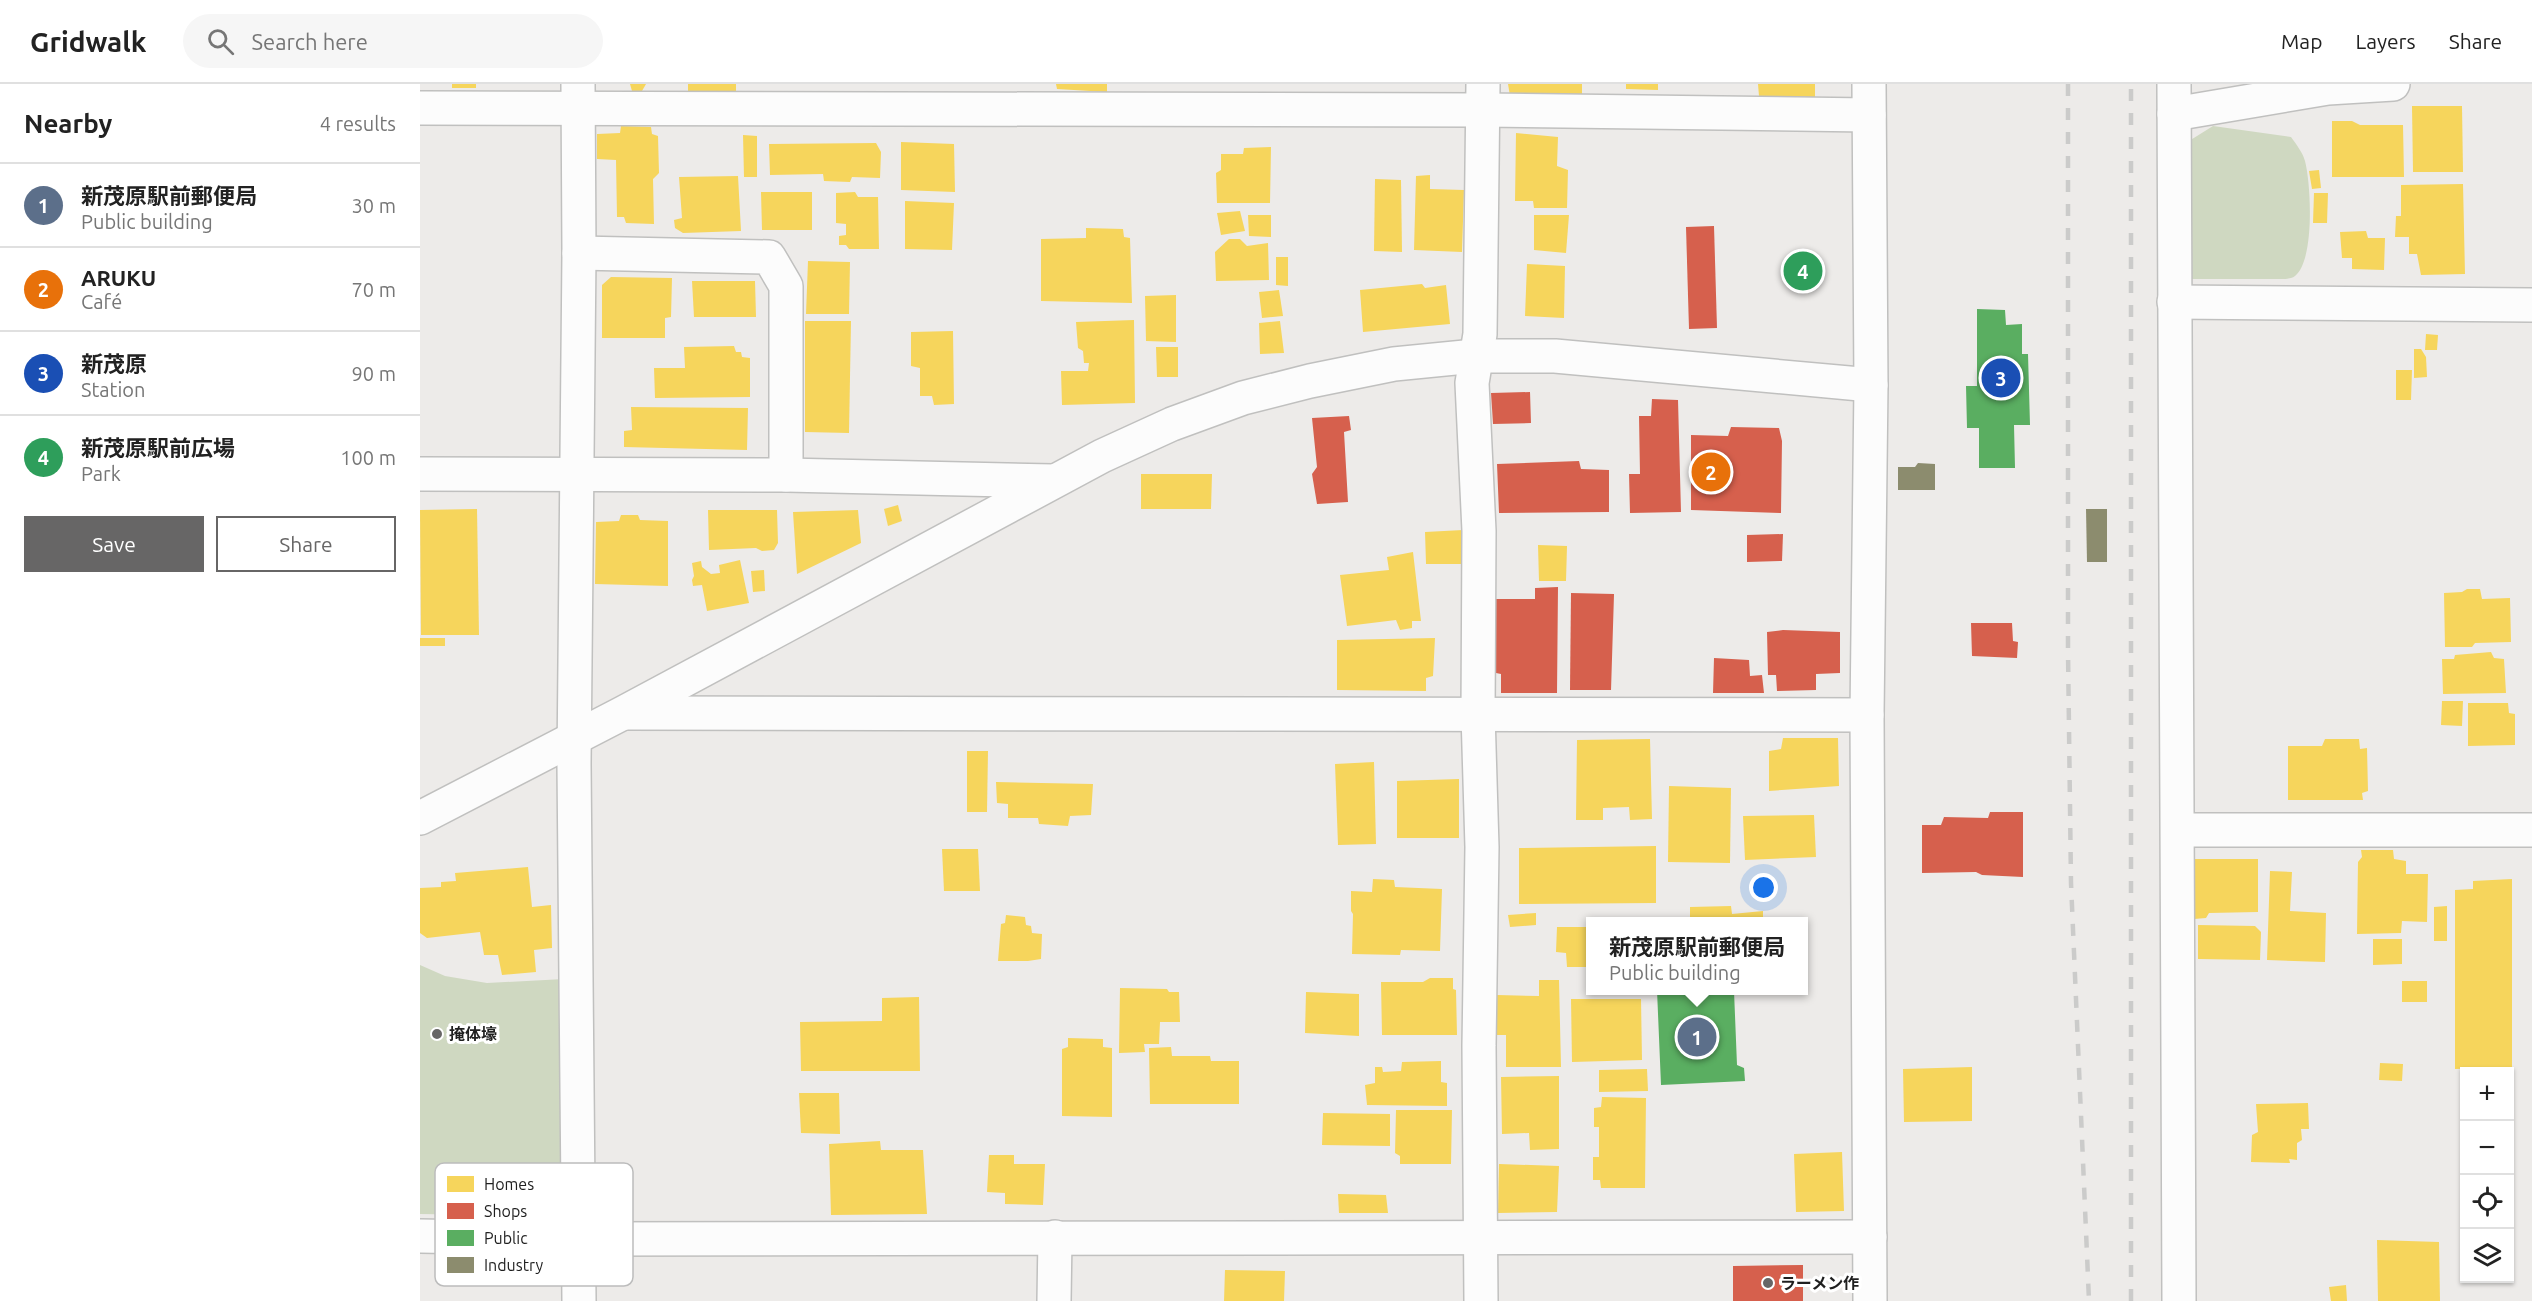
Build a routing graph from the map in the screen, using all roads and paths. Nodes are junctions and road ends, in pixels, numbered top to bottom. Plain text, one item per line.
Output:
1 (2393, 84) edge
2 (578, 96) edge
3 (1483, 97) edge
4 (1869, 99) edge
5 (2174, 99) edge
6 (420, 108) edge
7 (579, 253) junction
8 (2174, 302) junction
9 (2532, 305) edge
10 (1475, 356) junction
11 (1871, 386) junction
12 (578, 473) junction
13 (420, 474) edge
14 (786, 476) junction
15 (1055, 481) junction
16 (623, 713) junction
17 (1478, 714) junction
18 (1867, 715) junction
19 (574, 737) junction
20 (420, 818) edge
21 (2178, 830) junction
22 (2532, 830) edge
23 (579, 1163) edge
24 (420, 1236) edge
25 (435, 1236) edge
26 (1055, 1237) junction
27 (1481, 1238) junction
28 (1870, 1238) junction
29 (633, 1239) edge
30 (579, 1286) edge
31 (579, 1301) edge
32 (1054, 1301) edge
33 (1481, 1301) edge
34 (1870, 1301) edge
35 (2179, 1301) edge

1 - 5 street
2 - 3 street
2 - 6 street
2 - 7 street
3 - 4 street
3 - 10 street
4 - 11 street
5 - 8 street
7 - 12 street
7 - 14 street
8 - 9 street
8 - 21 street
10 - 11 street
10 - 15 street
10 - 17 street
11 - 18 street
12 - 13 street
12 - 14 street
12 - 19 street
14 - 15 street
15 - 16 street
16 - 17 street
16 - 19 street
17 - 18 street
17 - 27 street
18 - 28 street
19 - 20 street
19 - 23 street
21 - 22 street
21 - 35 street
24 - 25 street
26 - 27 street
26 - 29 street
26 - 32 street
27 - 28 street
27 - 33 street
28 - 34 street
30 - 31 street

